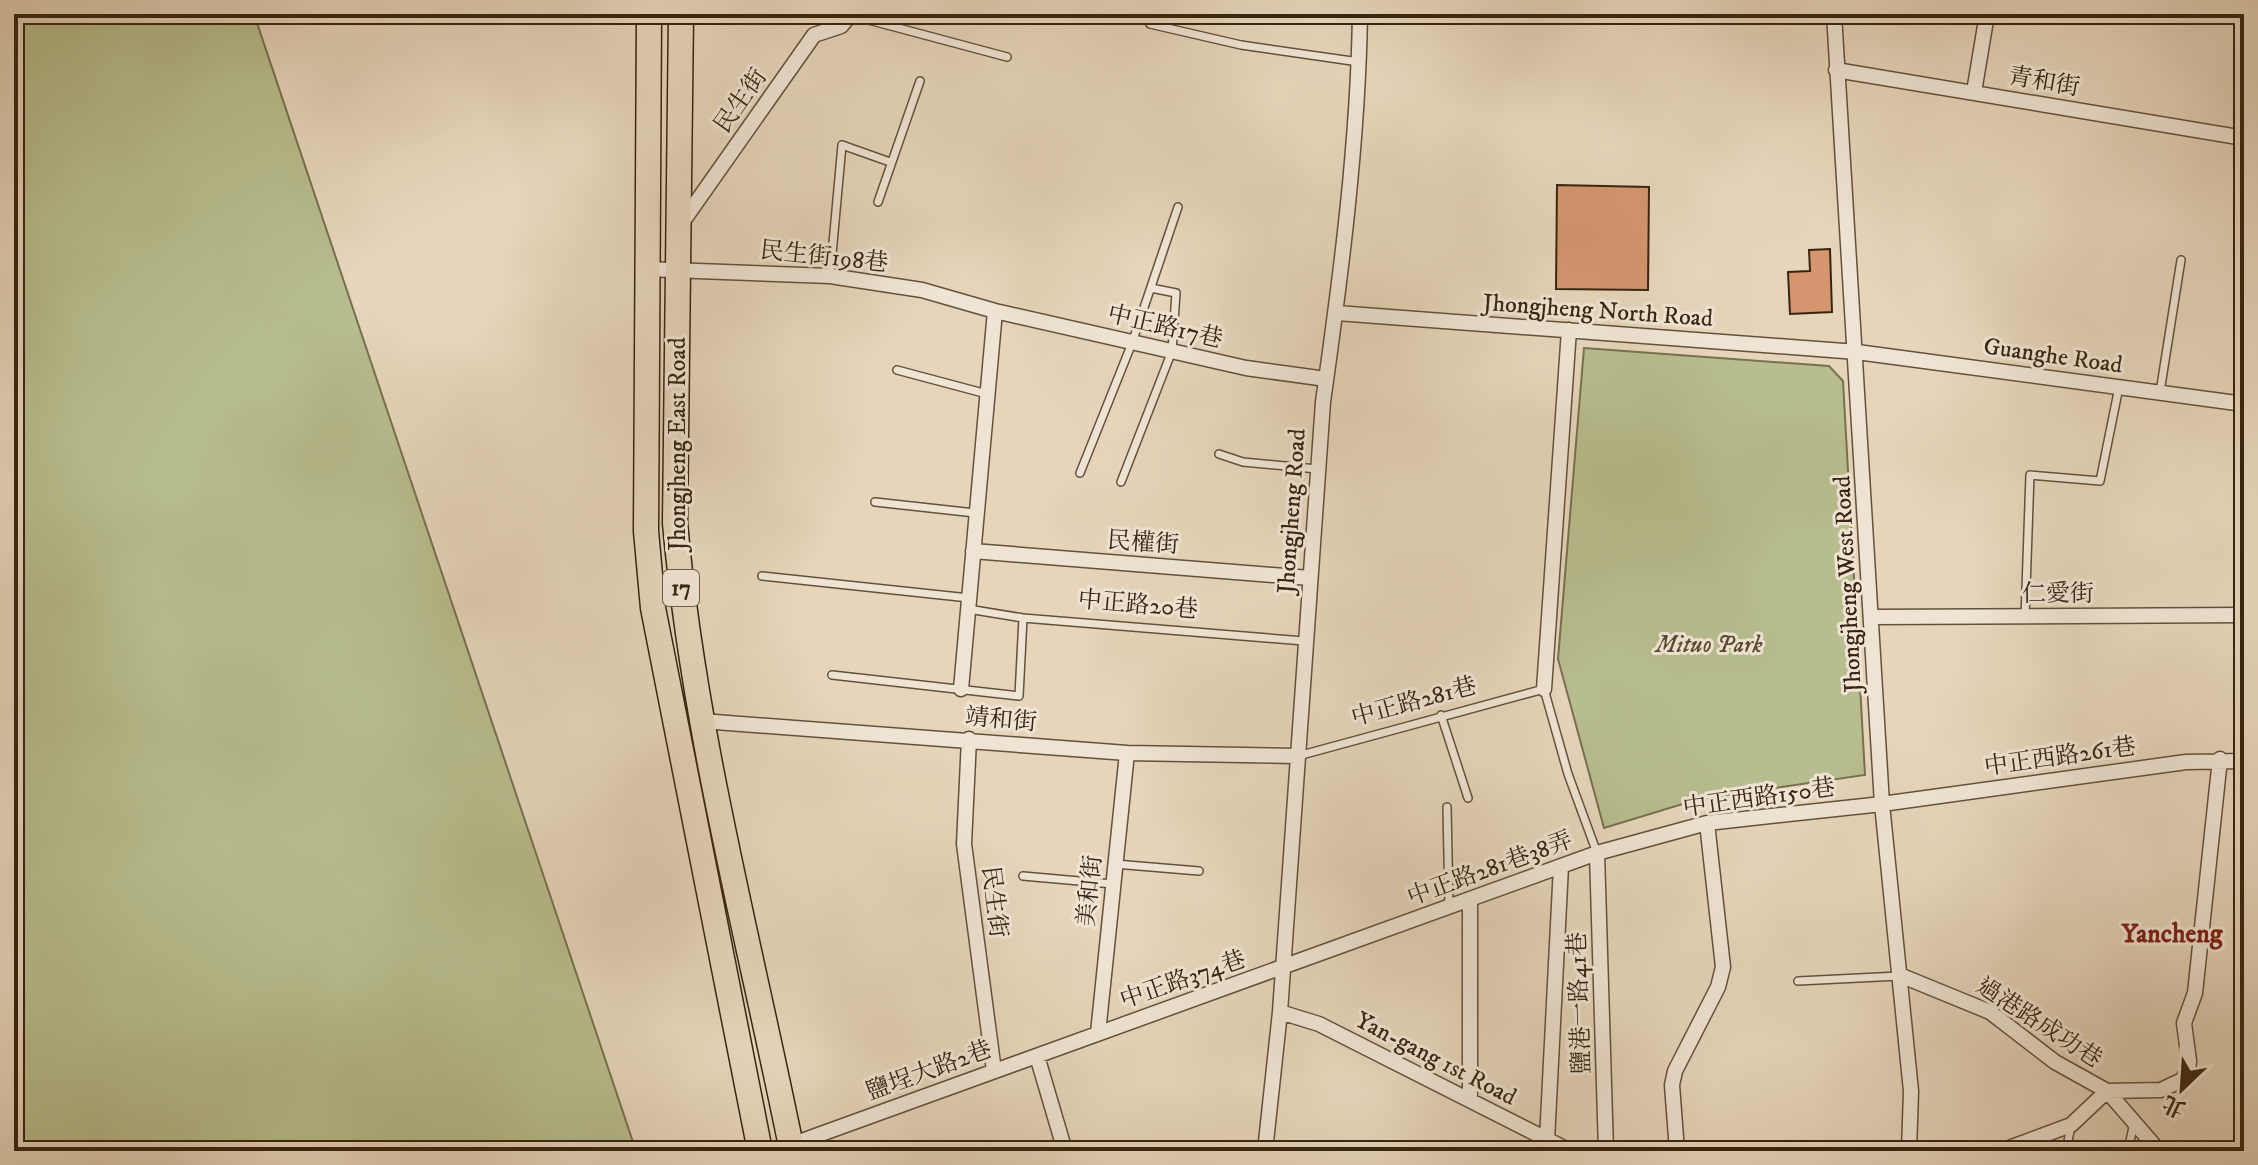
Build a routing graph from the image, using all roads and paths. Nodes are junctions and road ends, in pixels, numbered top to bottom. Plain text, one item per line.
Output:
1 (649, 14) edge
2 (681, 14) edge
3 (1151, 14) edge
4 (1360, 14) edge
5 (1834, 14) edge
6 (1987, 14) edge
7 (850, 15) edge
8 (1007, 57) dead end
9 (1359, 62) junction
10 (1836, 70) junction
11 (920, 81) dead end
12 (1974, 92) junction
13 (2244, 138) edge
14 (890, 162) junction
15 (878, 202) dead end
16 (1178, 207) dead end
17 (679, 227) junction
18 (2181, 260) dead end
19 (679, 268) junction
20 (645, 269) junction
21 (830, 276) junction
22 (1151, 288) junction
23 (995, 311) junction
24 (1337, 313) junction
25 (1569, 330) junction
26 (1132, 343) junction
27 (1172, 351) junction
28 (1857, 352) junction
29 (897, 370) dead end
30 (1326, 379) junction
31 (2119, 387) junction
32 (2160, 392) junction
33 (987, 394) junction
34 (2244, 404) edge
35 (1219, 454) dead end
36 (1317, 469) junction
37 (1080, 473) dead end
38 (1121, 482) dead end
39 (875, 502) dead end
40 (975, 513) junction
41 (973, 551) junction
42 (762, 576) dead end
43 (1310, 578) junction
44 (969, 603) junction
45 (2244, 615) edge
46 (1873, 617) junction
47 (2025, 617) junction
48 (1023, 618) junction
49 (1304, 641) junction
50 (832, 675) dead end
51 (961, 689) junction
52 (1544, 689) junction
53 (1441, 715) junction
54 (702, 721) junction
55 (969, 739) junction
56 (1127, 753) junction
57 (1296, 756) junction
58 (2220, 759) junction
59 (2244, 761) edge
60 (1468, 798) dead end
61 (1882, 804) junction
62 (1447, 807) dead end
63 (1707, 823) junction
64 (1597, 853) junction
65 (1115, 864) junction
66 (1561, 866) junction
67 (1199, 871) dead end
68 (1023, 876) dead end
69 (1113, 884) junction
70 (1470, 900) junction
71 (1449, 908) junction
72 (1282, 969) junction
73 (1902, 976) junction
74 (1798, 981) dead end
75 (1280, 1012) junction
76 (1098, 1033) junction
77 (1037, 1056) junction
78 (994, 1071) junction
79 (2107, 1091) junction
80 (1470, 1100) junction
81 (2134, 1122) junction
82 (2071, 1125) junction
83 (1547, 1140) junction
84 (786, 1149) edge
85 (760, 1151) edge
86 (1065, 1151) edge
87 (1265, 1151) edge
88 (1570, 1151) edge
89 (1606, 1151) edge
90 (1677, 1151) edge
91 (1909, 1151) edge
92 (2001, 1151) edge
93 (2066, 1151) edge
94 (2128, 1151) edge
95 (2159, 1151) edge

1 - 20 main road, Jhongjheng East Road / 17
2 - 17 main road, Jhongjheng East Road / 17
3 - 9 lane
4 - 9 street, Jhongjheng Road
5 - 10 street, Jhongjheng West Road
6 - 12 street
7 - 8 lane
7 - 17 street, 民生街
9 - 24 street, Jhongjheng Road
10 - 12 street, 青和街
10 - 28 street, Jhongjheng West Road
11 - 14 lane
12 - 13 street, 青和街
14 - 15 lane
14 - 21 lane
16 - 22 lane
17 - 19 main road, Jhongjheng East Road / 17
18 - 32 lane
19 - 20 street, 民生街198巷
19 - 21 street, 民生街198巷
19 - 54 main road, Jhongjheng East Road / 17
20 - 85 main road, Jhongjheng East Road / 17
21 - 23 street, 民生街198巷
22 - 26 lane
22 - 27 lane
23 - 26 street, 中正路17巷
23 - 33 street
24 - 25 street, Jhongjheng North Road
24 - 30 street, Jhongjheng Road
25 - 28 street, Jhongjheng North Road
25 - 52 street
26 - 27 street, 中正路17巷
26 - 37 lane
27 - 30 street, 中正路17巷
27 - 38 lane
28 - 31 street, Guanghe Road
28 - 46 street, Jhongjheng West Road
29 - 33 lane
30 - 36 street, Jhongjheng Road
31 - 32 street, Guanghe Road
31 - 47 lane
32 - 34 street, Guanghe Road
33 - 40 street
35 - 36 lane
36 - 43 street, Jhongjheng Road
39 - 40 lane
40 - 41 street
41 - 43 street, 民權街
41 - 44 street
42 - 44 lane, 中正路20巷
43 - 49 street, Jhongjheng Road
44 - 48 lane, 中正路20巷
44 - 51 street
45 - 47 street, 仁愛街
46 - 47 street, 仁愛街
46 - 61 street, Jhongjheng West Road
48 - 49 lane, 中正路20巷
48 - 51 lane
49 - 57 street, Jhongjheng Road
50 - 51 lane
52 - 53 lane, 中正路281巷
52 - 64 lane, 中正路281巷38弄
53 - 57 lane, 中正路281巷
53 - 60 lane
54 - 55 street, 靖和街
54 - 84 main road, Jhongjheng East Road / 17
55 - 56 street, 靖和街
55 - 78 street, 民生街
56 - 57 street, 靖和街
56 - 65 street, 美和街
57 - 72 street, Jhongjheng Road
58 - 59 street, 中正西路261巷
58 - 61 street, 中正西路261巷
58 - 79 street, 過港路成功巷
61 - 63 street, 中正西路150巷
61 - 73 street, Jhongjheng West Road
62 - 71 lane
63 - 64 street, 中正西路150巷
63 - 90 street
64 - 66 street, 中正路281巷38弄
64 - 89 street, 鹽港一路41巷
65 - 67 lane
65 - 69 street, 美和街
66 - 70 street, 中正路281巷38弄
66 - 83 street
68 - 69 lane
69 - 76 street, 美和街
70 - 71 street, 中正路281巷38弄
70 - 80 street
71 - 72 street, 中正路281巷38弄
72 - 75 street, Jhongjheng Road
72 - 76 street, 中正路374巷
73 - 74 lane
73 - 79 street, 過港路成功巷
73 - 91 street, Jhongjheng West Road
75 - 80 street, Yan-gang 1st Road
75 - 87 street, Jhongjheng Road
76 - 77 street, 鹽埕大路2巷
77 - 78 street, 鹽埕大路2巷
77 - 86 street
78 - 84 street, 鹽埕大路2巷
79 - 81 street, 過港路成功巷
79 - 82 street, 過港路成功巷
80 - 83 street, Yan-gang 1st Road
81 - 94 lane
81 - 95 street, 過港路成功巷
82 - 92 street, 過港路成功巷
82 - 93 lane
83 - 88 street, Yan-gang 1st Road

